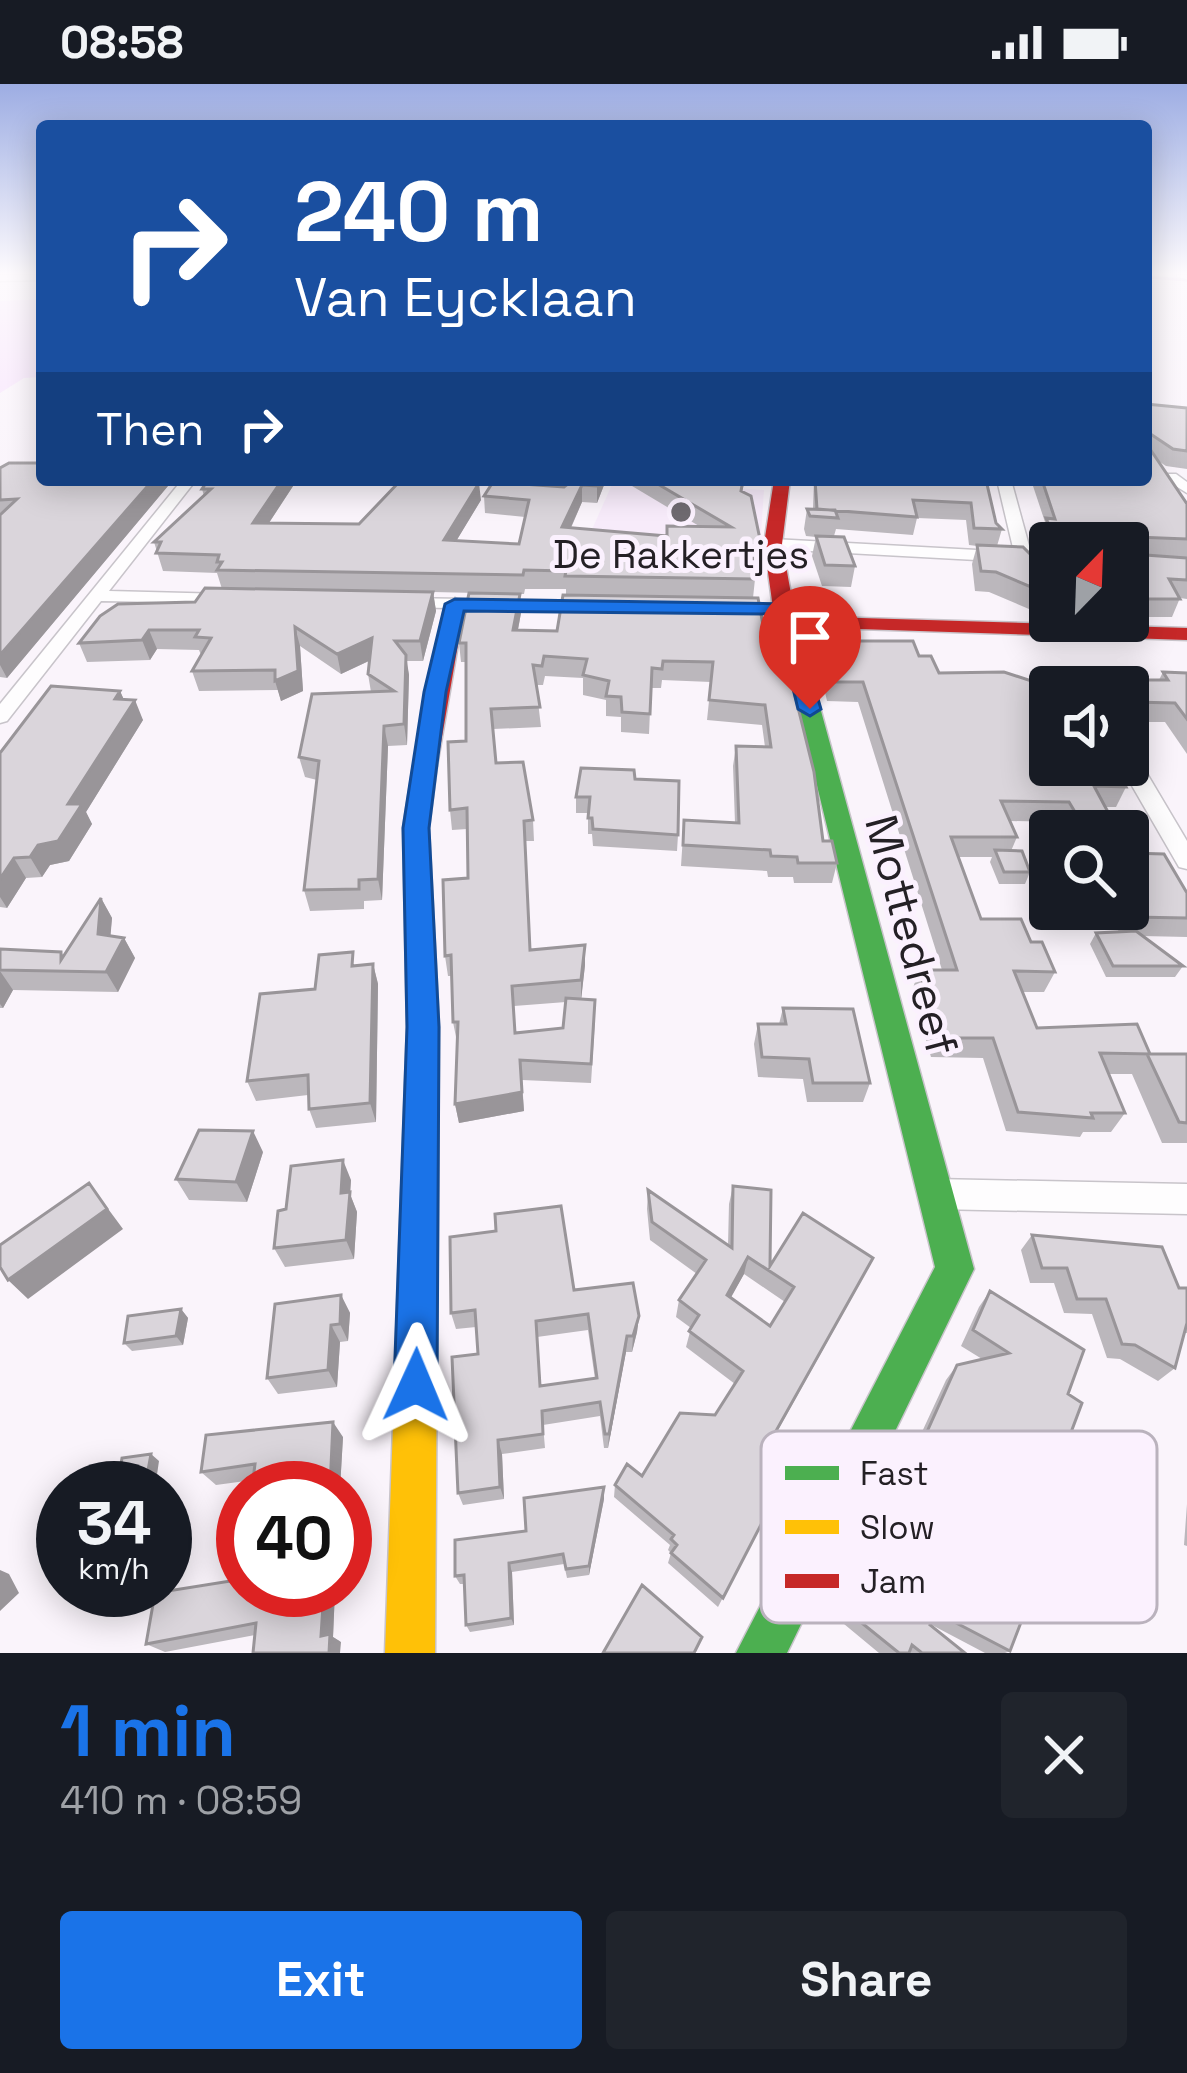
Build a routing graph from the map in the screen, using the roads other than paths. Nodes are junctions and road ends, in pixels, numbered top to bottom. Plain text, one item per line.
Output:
1 (1172, 477) edge
2 (184, 486) edge
3 (781, 486) edge
4 (1006, 486) edge
5 (1187, 489) edge
6 (773, 544) junction
7 (1024, 558) junction
8 (1029, 558) edge
9 (97, 596) junction
10 (240, 599) edge
11 (383, 603) edge
12 (455, 604) junction
13 (619, 606) edge
14 (777, 612) junction
15 (1187, 634) edge
16 (0, 716) edge
17 (1143, 786) edge
18 (1187, 861) edge
19 (935, 1194) junction
20 (1187, 1198) edge
21 (873, 1431) edge
22 (776, 1623) edge
23 (410, 1653) edge
24 (761, 1653) edge

1 - 5 street
2 - 9 street
3 - 6 street, Mottedreef
4 - 7 street
6 - 7 street
6 - 14 street, Mottedreef
7 - 8 street
9 - 10 street
9 - 16 street
11 - 12 street
12 - 13 street
12 - 23 street
14 - 15 street
14 - 19 street, Mottedreef
17 - 18 street
19 - 20 street
19 - 21 street, Mottedreef
22 - 24 street, Mottedreef

